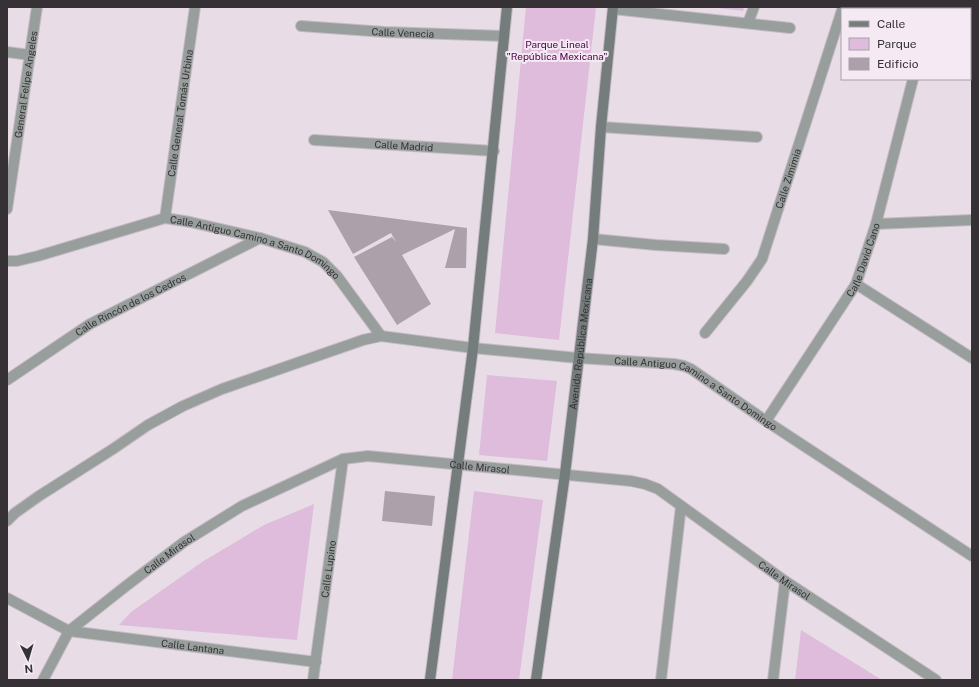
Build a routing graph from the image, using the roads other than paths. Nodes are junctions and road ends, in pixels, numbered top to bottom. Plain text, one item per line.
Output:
1 (37, 7) edge
2 (195, 7) edge
3 (507, 7) edge
4 (754, 7) edge
5 (613, 8) edge
6 (841, 15) edge
7 (748, 23) junction
8 (301, 26) dead end
9 (790, 28) dead end
10 (504, 36) junction
11 (7, 52) edge
12 (30, 55) junction
13 (913, 80) edge
14 (601, 127) junction
15 (757, 137) dead end
16 (314, 140) dead end
17 (494, 150) junction
18 (7, 209) edge
19 (165, 218) junction
20 (972, 220) edge
21 (876, 224) junction
22 (260, 238) junction
23 (592, 239) junction
24 (724, 249) dead end
25 (7, 261) edge
26 (856, 284) junction
27 (705, 333) dead end
28 (381, 336) junction
29 (473, 348) junction
30 (578, 358) junction
31 (972, 358) edge
32 (7, 380) edge
33 (766, 421) junction
34 (343, 459) junction
35 (459, 465) junction
36 (565, 474) junction
37 (681, 506) junction
38 (7, 521) edge
39 (972, 556) edge
40 (785, 581) junction
41 (7, 598) edge
42 (69, 631) junction
43 (316, 662) junction
44 (42, 680) edge
45 (313, 680) edge
46 (430, 680) edge
47 (536, 680) edge
48 (660, 680) edge
49 (773, 680) edge
50 (936, 680) edge

1 - 12 street, General Felipe Angeles
2 - 19 street, Calle General Tomás Urbina
3 - 10 main road
4 - 7 street
5 - 7 street
5 - 14 main road, Avenida República Mexicana
6 - 27 street, Calle Zimimia
7 - 9 street
8 - 10 street, Calle Venecia
10 - 17 main road
11 - 12 street
12 - 18 street, General Felipe Angeles
13 - 21 street, Calle David Cano
14 - 15 street
14 - 23 main road, Avenida República Mexicana
16 - 17 street, Calle Madrid
17 - 29 main road
19 - 22 street, Calle Antiguo Camino a Santo Domingo
19 - 25 street, Calle Antiguo Camino a Santo Domingo
20 - 21 street
21 - 26 street, Calle David Cano
22 - 28 street, Calle Antiguo Camino a Santo Domingo
22 - 32 street, Calle Rincón de los Cedros
23 - 24 street
23 - 30 main road, Avenida República Mexicana
26 - 31 street
26 - 33 street, Calle David Cano
28 - 29 street, Calle Antiguo Camino a Santo Domingo
28 - 38 street, Calle Antiguo Camino a Santo Domingo
29 - 30 street, Calle Antiguo Camino a Santo Domingo
29 - 35 main road
30 - 33 street, Calle Antiguo Camino a Santo Domingo
30 - 36 main road, Avenida República Mexicana
33 - 39 street, Calle Antiguo Camino a Santo Domingo
34 - 35 street, Calle Mirasol
34 - 42 street, Calle Mirasol
34 - 43 street, Calle Lupino
35 - 36 street, Calle Mirasol
35 - 46 main road
36 - 37 street, Calle Mirasol
36 - 47 main road, Avenida República Mexicana
37 - 40 street, Calle Mirasol
37 - 48 street
40 - 49 street
40 - 50 street, Calle Mirasol
41 - 42 street
42 - 43 street, Calle Lantana
42 - 44 street, Calle Mirasol
43 - 45 street, Calle Lupino

